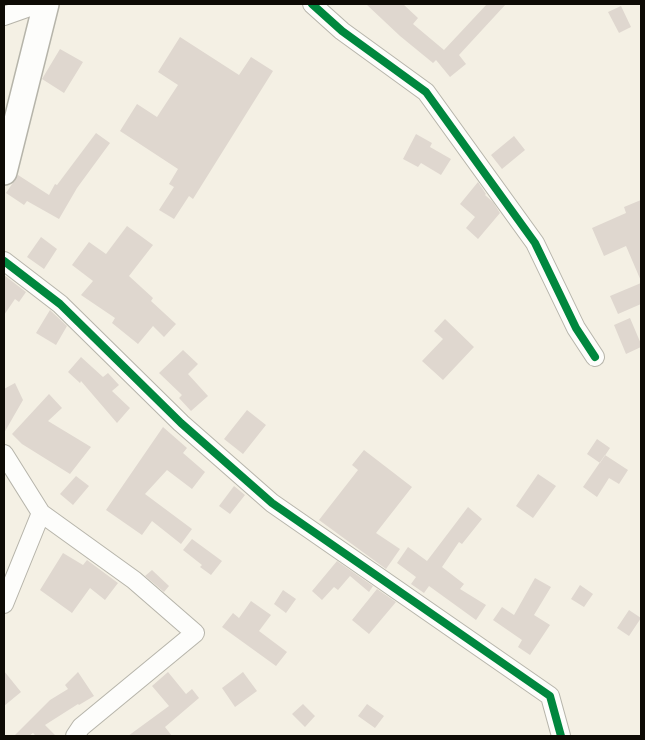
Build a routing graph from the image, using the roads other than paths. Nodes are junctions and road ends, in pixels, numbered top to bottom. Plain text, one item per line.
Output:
1 (38, 4) edge
2 (46, 4) edge
3 (312, 4) edge
4 (4, 16) edge
5 (4, 172) edge
6 (4, 261) edge
7 (595, 357) dead end
8 (4, 454) edge
9 (41, 513) junction
10 (4, 604) edge
11 (75, 736) edge
12 (561, 736) edge

1 - 4 street
2 - 5 street
3 - 7 street
6 - 12 street
8 - 9 street
9 - 10 street
9 - 11 street

